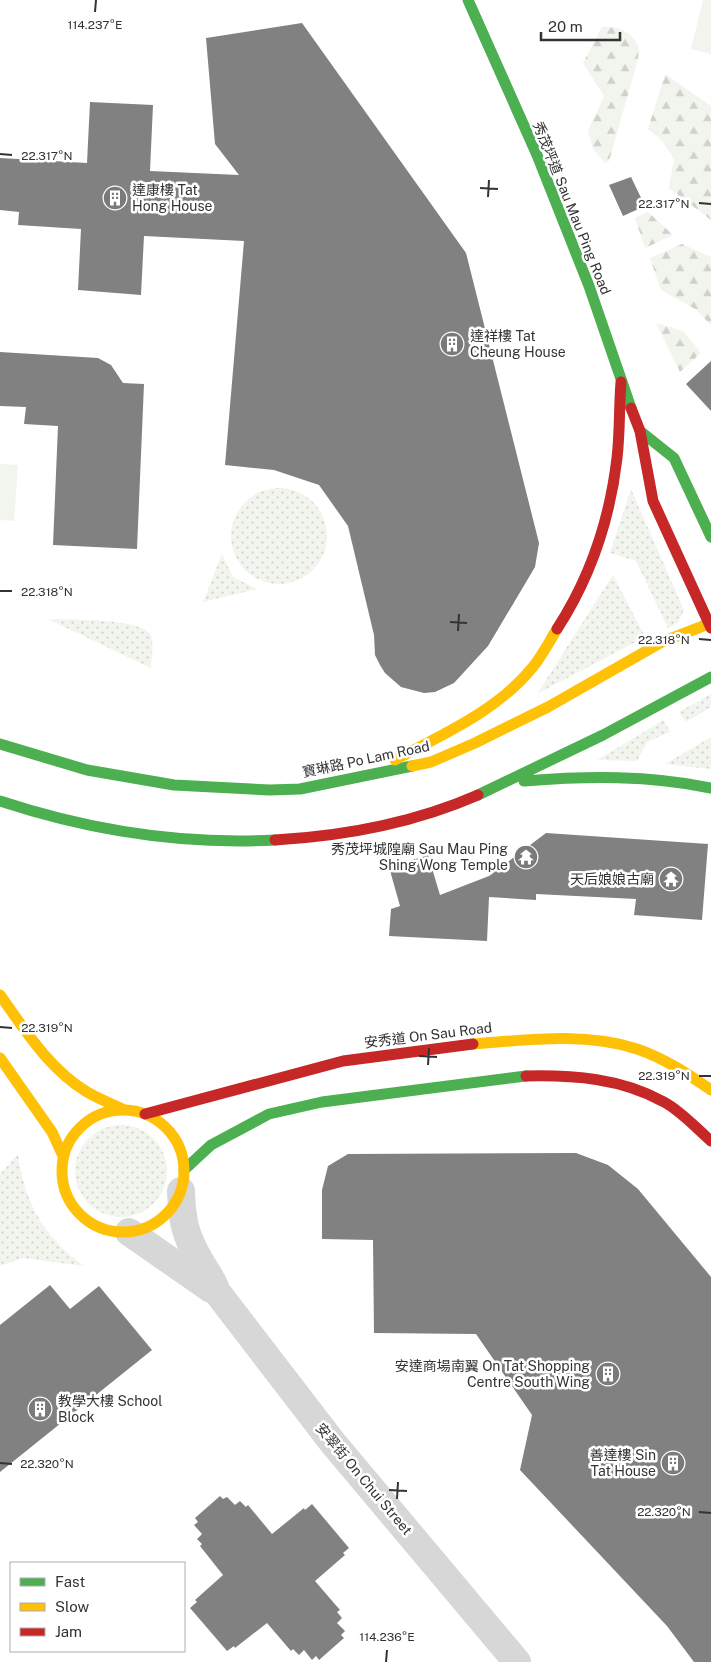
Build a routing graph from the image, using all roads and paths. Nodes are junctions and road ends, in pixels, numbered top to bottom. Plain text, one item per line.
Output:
1 (468, 0) edge
2 (621, 382) junction
3 (640, 431) junction
4 (711, 536) edge
5 (710, 625) edge
6 (711, 677) edge
7 (0, 744) edge
8 (365, 776) junction
9 (506, 782) junction
10 (711, 788) edge
11 (0, 801) edge
12 (0, 995) edge
13 (0, 1058) edge
14 (711, 1090) edge
15 (124, 1110) junction
16 (144, 1114) junction
17 (711, 1140) edge
18 (63, 1156) junction
19 (183, 1181) junction
20 (129, 1232) junction
21 (217, 1292) junction
22 (517, 1662) edge

1 - 2 main road, 秀茂坪道 Sau Mau Ping Road
2 - 3 main road, 秀茂坪道 Sau Mau Ping Road
2 - 8 main road
3 - 4 main road
3 - 5 main road, 秀茂坪道 Sau Mau Ping Road
5 - 8 main road, 寶琳路 Po Lam Road
6 - 9 main road
7 - 8 main road, 寶琳路 Po Lam Road
9 - 10 main road
9 - 11 main road
12 - 15 main road
13 - 18 main road
14 - 16 main road, 安秀道 On Sau Road
15 - 16 main road
15 - 18 main road
16 - 19 main road
17 - 19 main road
18 - 20 main road
19 - 20 main road
19 - 21 street, 安翠街 On Chui Street
20 - 21 street, 安翠街 On Chui Street
21 - 22 street, 安翠街 On Chui Street

